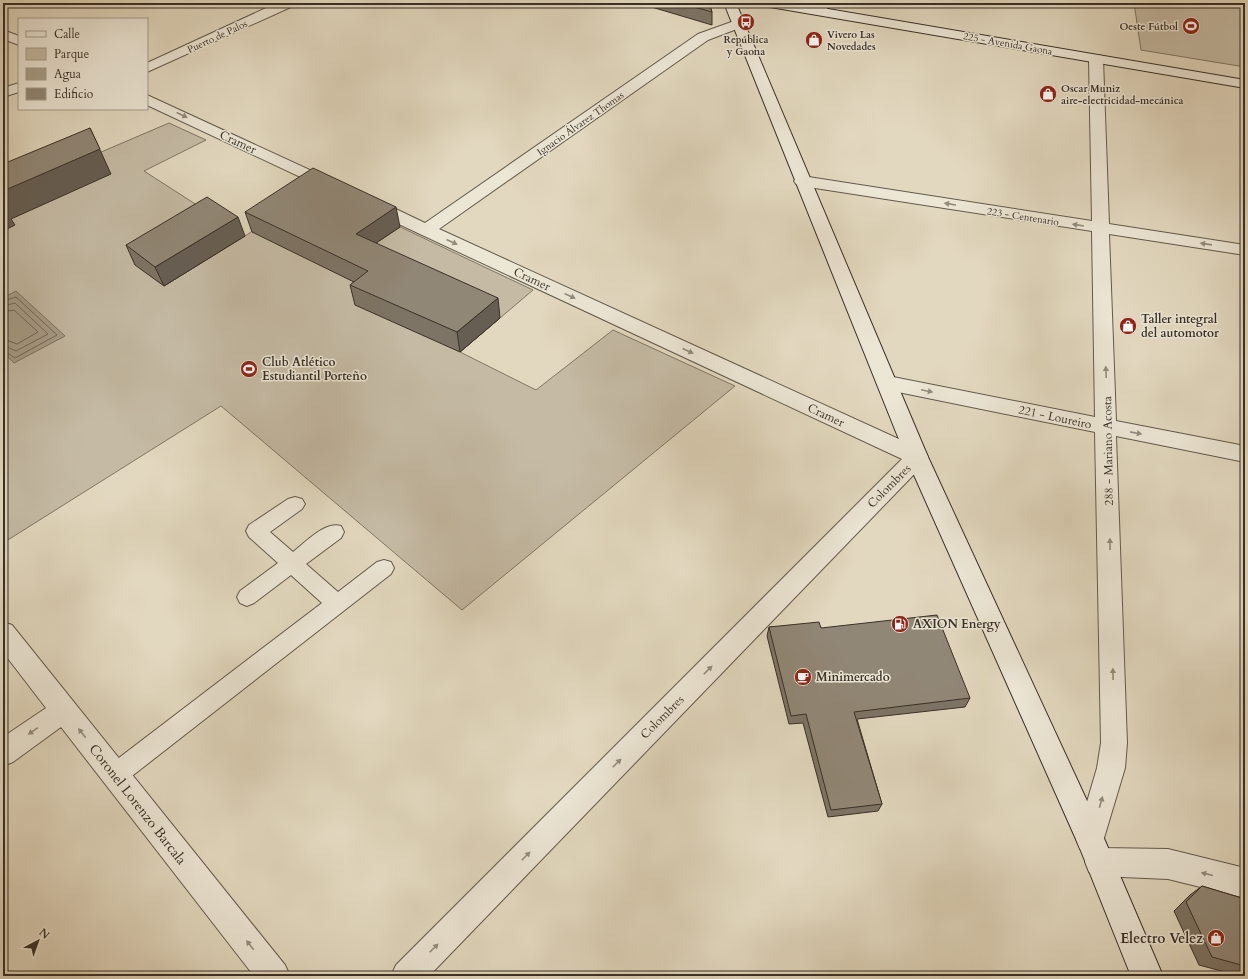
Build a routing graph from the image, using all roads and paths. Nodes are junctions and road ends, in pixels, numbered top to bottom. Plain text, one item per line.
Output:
1 (288, 3) edge
2 (730, 3) edge
3 (770, 3) edge
4 (821, 7) edge
5 (737, 24) junction
6 (3, 34) edge
7 (18, 41) edge
8 (1096, 59) junction
9 (148, 68) edge
10 (1245, 84) edge
11 (18, 87) edge
12 (3, 93) edge
13 (148, 99) edge
14 (802, 181) junction
15 (1102, 229) junction
16 (426, 230) junction
17 (1245, 250) edge
18 (888, 383) junction
19 (1107, 428) junction
20 (1245, 454) edge
21 (917, 457) junction
22 (295, 504) dead end
23 (334, 532) dead end
24 (292, 563) junction
25 (384, 568) dead end
26 (247, 597) dead end
27 (337, 604) junction
28 (3, 633) edge
29 (64, 710) junction
30 (3, 753) edge
31 (115, 775) junction
32 (1094, 851) junction
33 (1245, 883) edge
34 (274, 976) edge
35 (407, 976) edge
36 (1147, 976) edge

1 - 9 street, Puerto de Palos
2 - 5 street
3 - 4 street, 225 - Avenida Gaona
4 - 8 street, 225 - Avenida Gaona
5 - 14 street
5 - 16 street, Ignacio Álvarez Thomas
6 - 7 street
8 - 10 street, 225 - Avenida Gaona
8 - 15 street, 288 - Mariano Acosta
11 - 12 street
13 -> 16 street, Cramer
15 -> 14 street, 223 - Centenario
14 - 18 street
17 -> 15 street, 223 - Centenario
19 -> 15 street, 288 - Mariano Acosta
16 -> 21 street, Cramer
18 -> 19 street, 221 - Loureiro
18 - 21 street
19 -> 20 street, 221 - Loureiro
32 -> 19 street, 288 - Mariano Acosta
21 - 32 street
35 -> 21 street, Colombres
22 - 24 lane
23 - 24 lane
24 - 26 lane
24 - 27 lane
25 - 27 lane
27 - 31 lane
28 - 29 street, Coronel Lorenzo Barcala
29 -> 30 street
31 -> 29 street, Coronel Lorenzo Barcala
34 -> 31 street, Coronel Lorenzo Barcala
33 -> 32 street
32 - 36 street

